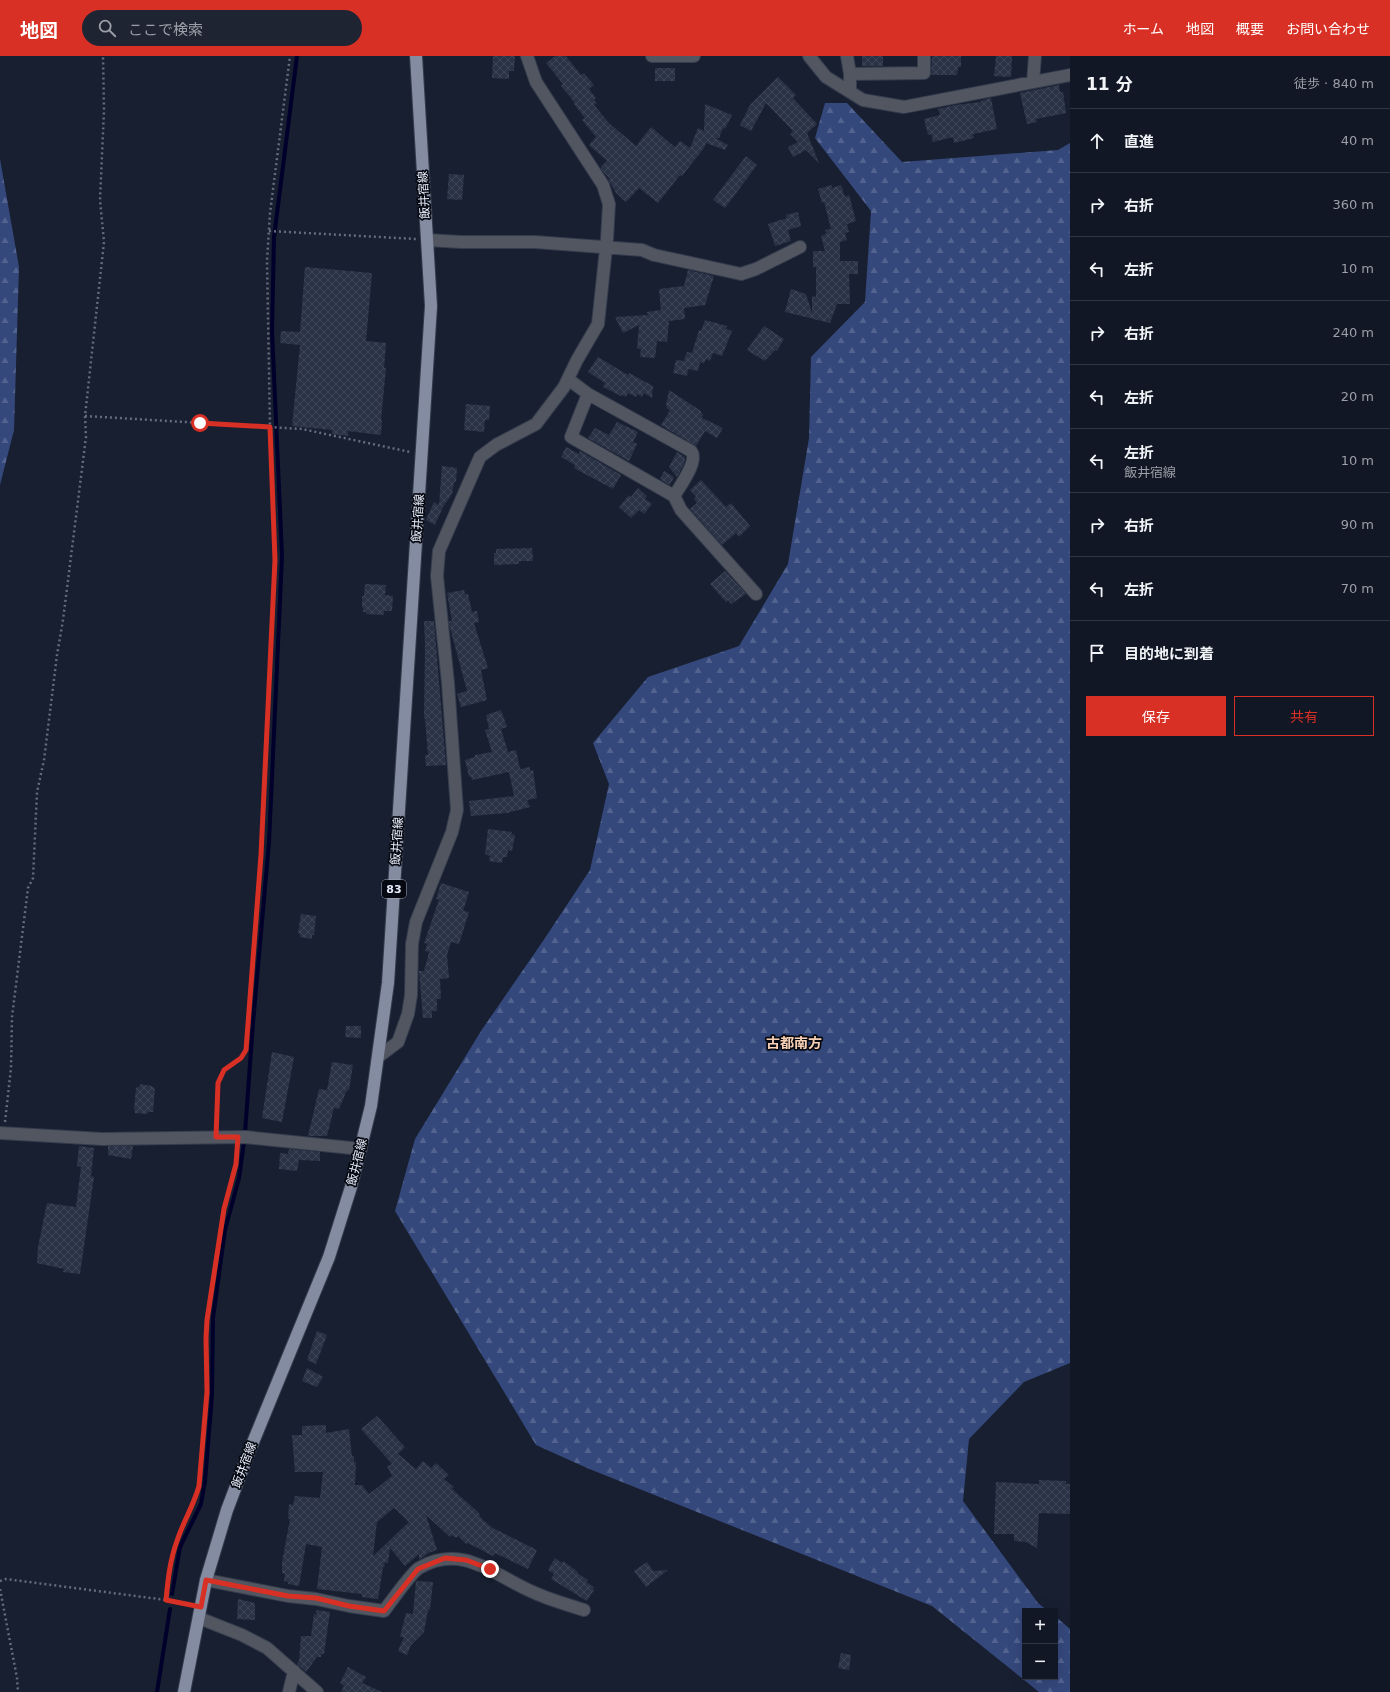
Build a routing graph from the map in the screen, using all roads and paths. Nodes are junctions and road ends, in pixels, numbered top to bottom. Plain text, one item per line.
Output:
1 (103, 56) edge
2 (290, 56) edge
3 (416, 56) edge
4 (528, 56) edge
5 (652, 56) edge
6 (694, 56) edge
7 (809, 56) edge
8 (847, 56) edge
9 (924, 56) edge
10 (1035, 56) edge
11 (850, 74) junction
12 (1070, 74) edge
13 (1033, 82) junction
14 (850, 92) junction
15 (269, 231) junction
16 (426, 240) junction
17 (800, 247) dead end
18 (607, 248) junction
19 (568, 379) junction
20 (588, 394) junction
21 (85, 416) junction
22 (270, 427) junction
23 (423, 455) junction
24 (674, 496) junction
25 (756, 594) dead end
26 (378, 1057) junction
27 (2, 1133) edge
28 (216, 1137) junction
29 (238, 1137) junction
30 (361, 1149) junction
31 (206, 1580) junction
32 (0, 1581) edge
33 (0, 1589) edge
34 (166, 1600) junction
35 (584, 1610) dead end
36 (200, 1613) junction
37 (294, 1671) junction
38 (18, 1692) edge
39 (184, 1692) edge
40 (289, 1692) edge
41 (317, 1692) edge

1 - 21 path
2 - 15 path
3 - 16 main road, 飯井宿線 / 83
4 - 18 street
5 - 6 street
7 - 14 street
8 - 11 street
9 - 11 street
10 - 13 street
11 - 14 street
12 - 13 street
13 - 14 street
15 - 16 path
15 - 22 path
16 - 18 street
16 - 23 main road, 飯井宿線 / 83
17 - 18 street
18 - 19 street
19 - 20 street
19 - 26 street
20 - 24 street
20 - 24 street
21 - 22 path
21 - 27 path
22 - 23 path
22 - 28 path
23 - 26 main road, 飯井宿線 / 83
24 - 25 street
26 - 30 main road, 飯井宿線 / 83
27 - 28 street
28 - 29 street
29 - 30 street
29 - 34 path
30 - 31 main road, 飯井宿線 / 83
31 - 35 street
31 - 36 main road, 飯井宿線 / 83
32 - 34 path
33 - 38 path
34 - 36 path
36 - 37 street
36 - 39 main road, 飯井宿線 / 83
37 - 40 street
37 - 41 street

